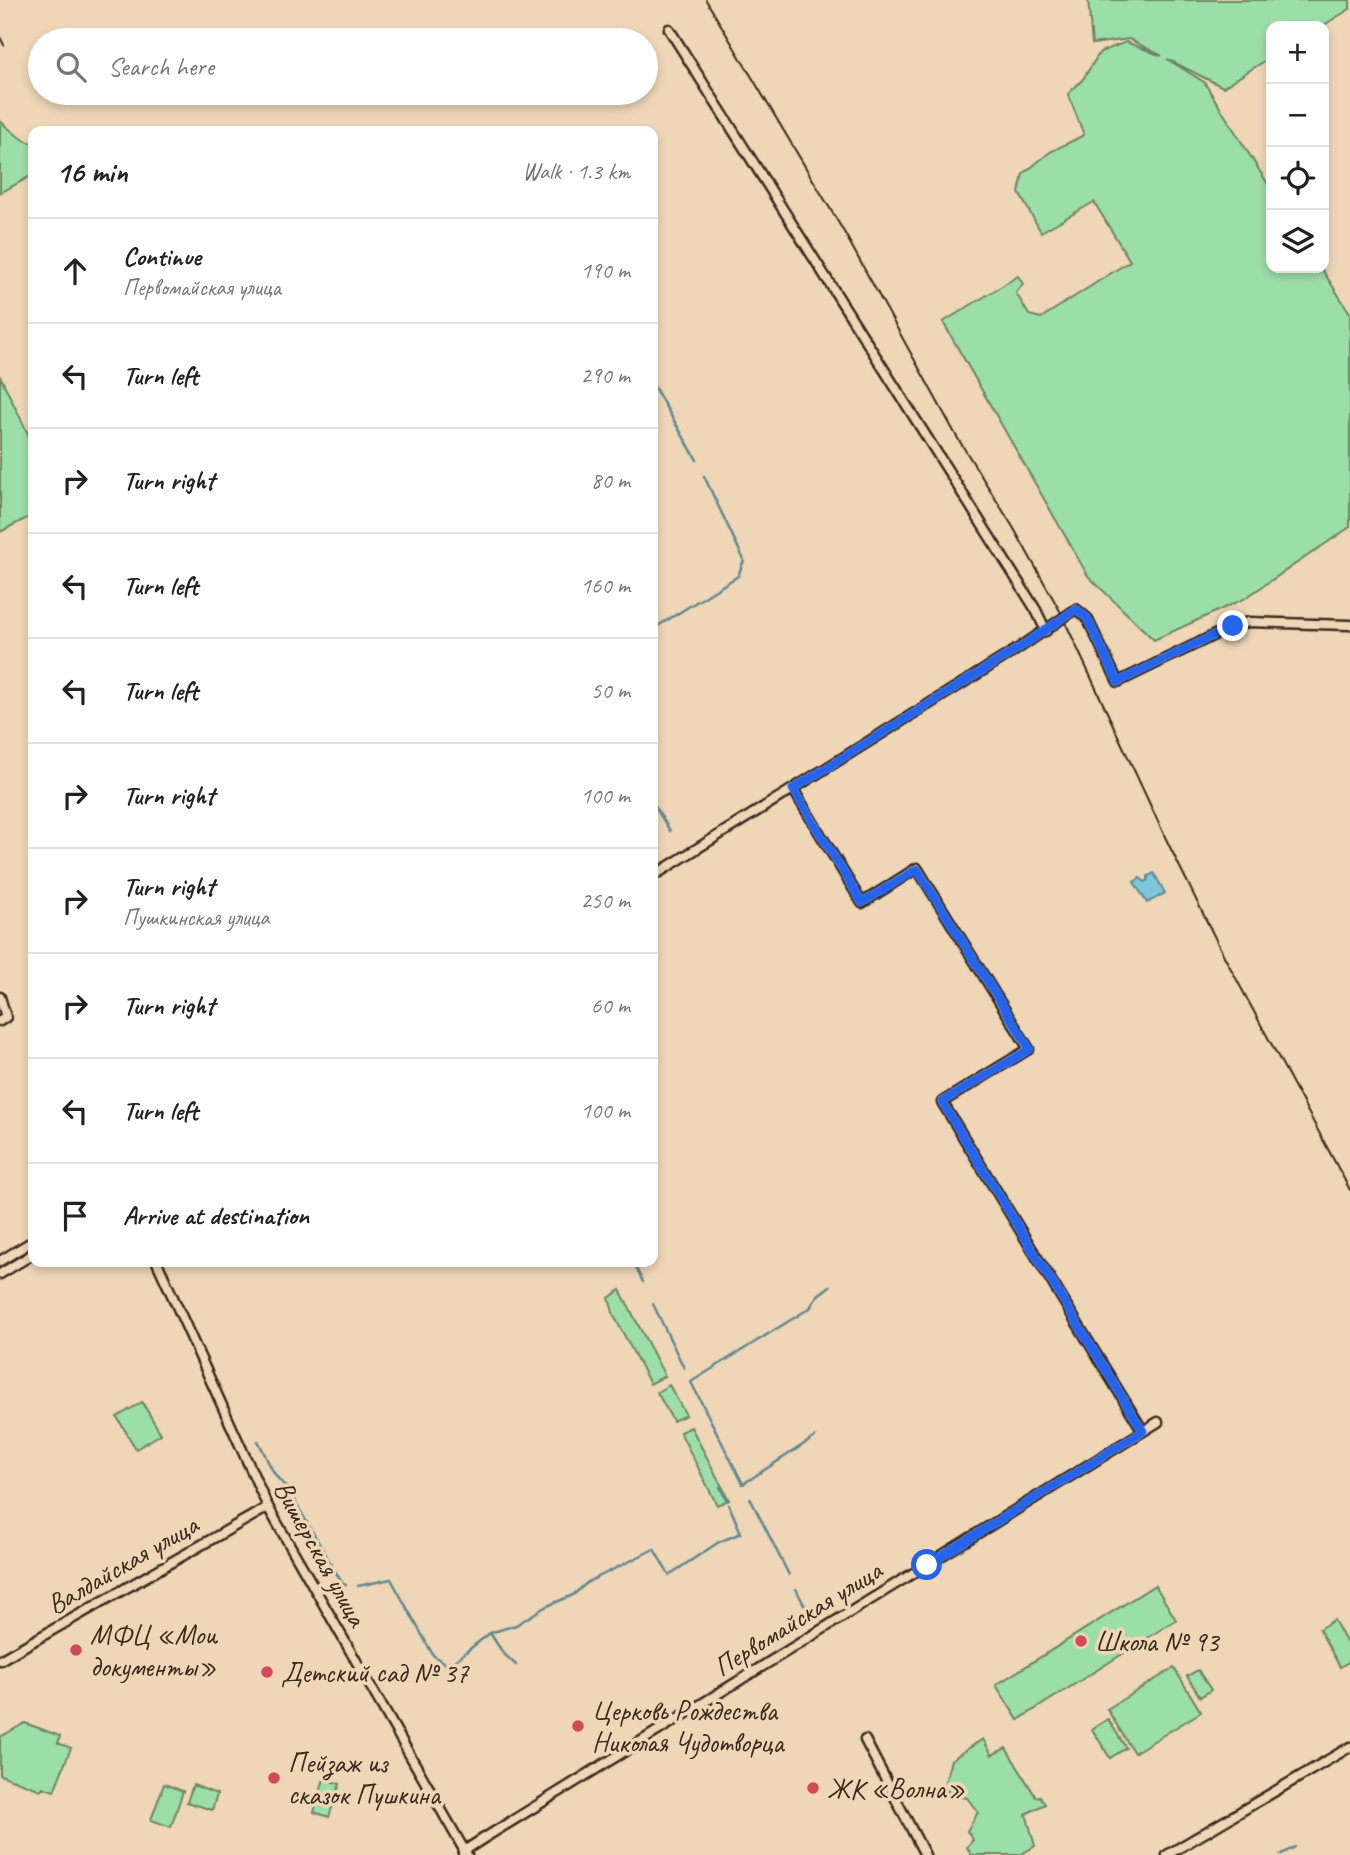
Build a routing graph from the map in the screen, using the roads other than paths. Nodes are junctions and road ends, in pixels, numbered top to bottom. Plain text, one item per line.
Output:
1 (669, 29) dead end
2 (1350, 625) edge
3 (1046, 631) junction
4 (793, 789) junction
5 (658, 873) edge
6 (0, 997) edge
7 (0, 1021) edge
8 (28, 1244) edge
9 (28, 1257) edge
10 (0, 1261) edge
11 (159, 1267) edge
12 (0, 1274) edge
13 (1158, 1422) dead end
14 (1143, 1431) junction
15 (268, 1507) junction
16 (0, 1660) edge
17 (865, 1740) dead end
18 (1350, 1747) edge
19 (465, 1854) edge
20 (925, 1855) edge
21 (1167, 1855) edge

1 - 3 street
2 - 3 street
3 - 4 street
4 - 5 street
4 - 14 street
6 - 7 street
8 - 10 street
9 - 12 street
11 - 15 street, Вишерская улица
13 - 14 street, Первомайская улица
14 - 19 street, Первомайская улица
15 - 16 street, Валдайская улица
15 - 19 street, Вишерская улица
17 - 20 street
18 - 21 street

